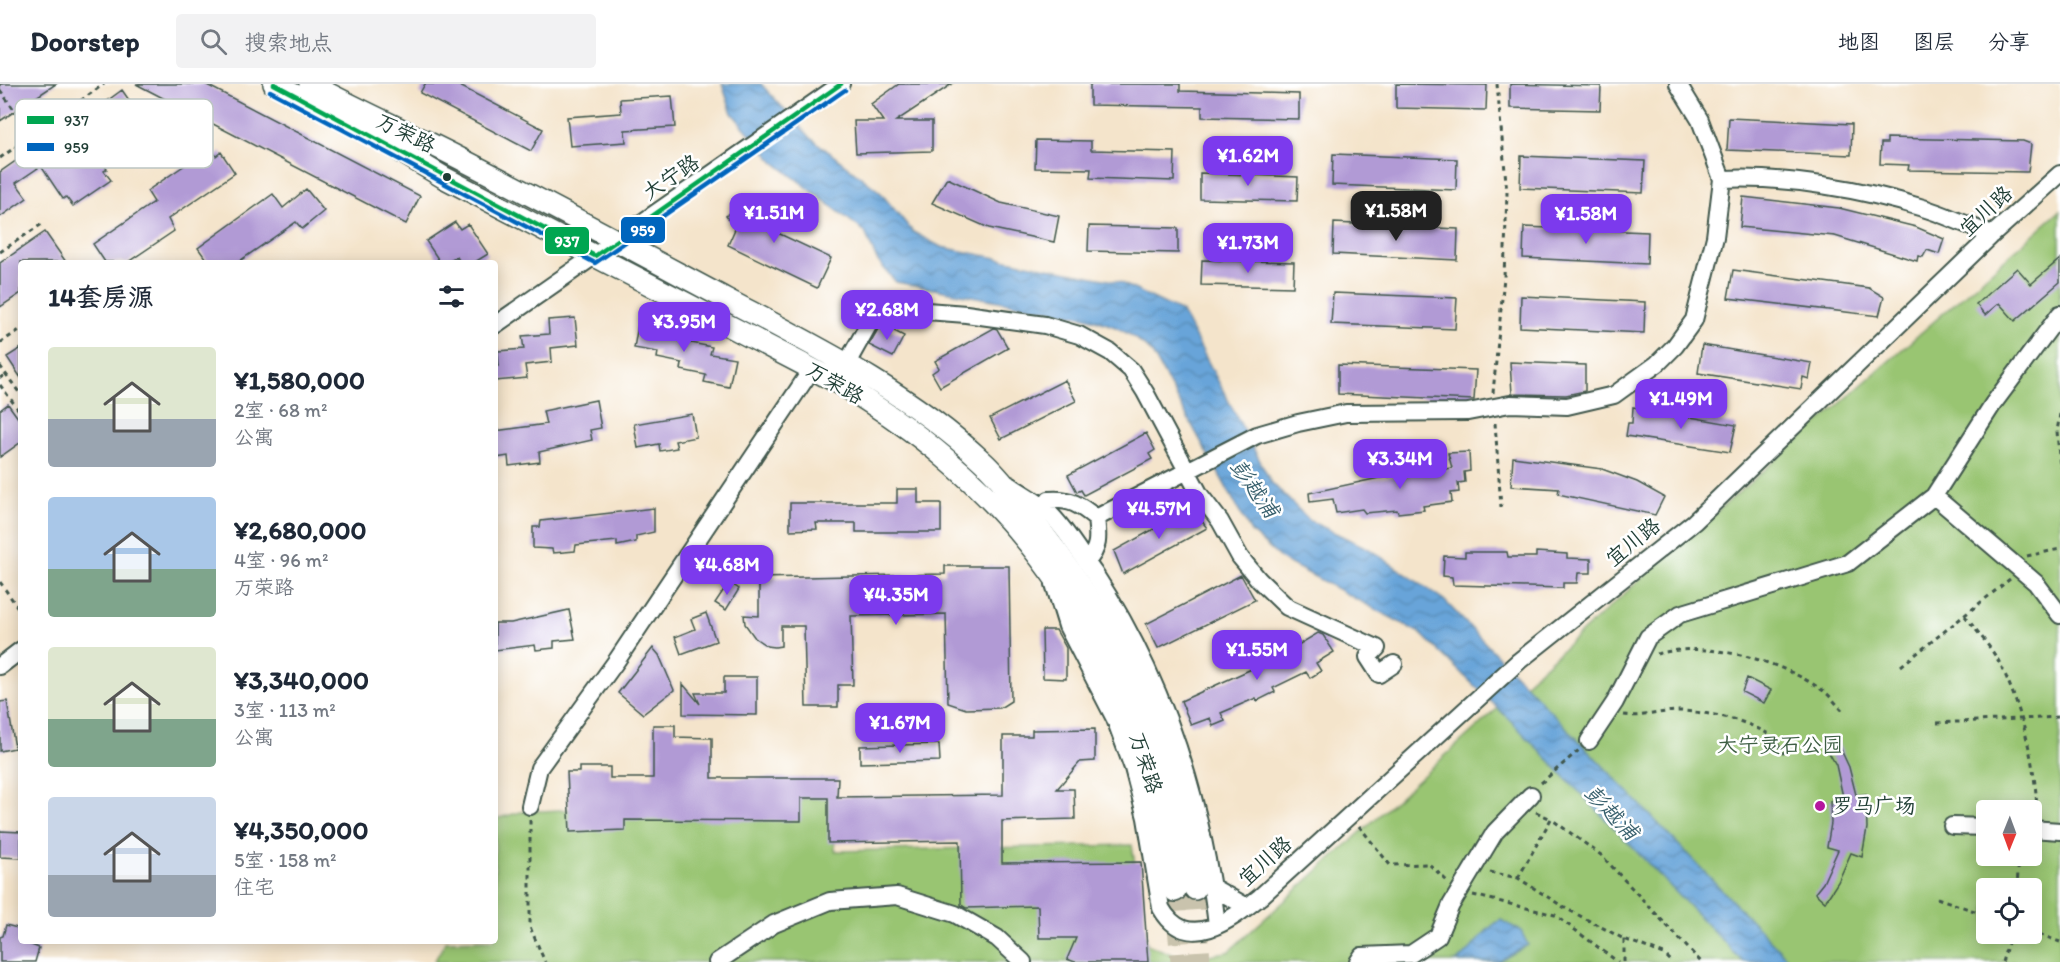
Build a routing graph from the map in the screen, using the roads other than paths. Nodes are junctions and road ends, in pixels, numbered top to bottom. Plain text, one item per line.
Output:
1 (274, 84) edge
2 (310, 84) edge
3 (841, 84) edge
4 (1678, 84) edge
5 (2060, 174) edge
6 (1722, 179) junction
7 (1992, 235) junction
8 (617, 241) junction
9 (595, 256) junction
10 (2060, 314) edge
11 (498, 323) edge
12 (847, 363) junction
13 (812, 369) junction
14 (1186, 471) junction
15 (999, 478) junction
16 (1934, 496) junction
17 (1044, 508) junction
18 (1096, 518) junction
19 (1086, 562) junction
20 (1051, 574) junction
21 (2060, 615) edge
22 (18, 654) edge
23 (1394, 664) dead end
24 (0, 666) edge
25 (1589, 741) road end
26 (1531, 795) road end
27 (530, 806) road end
28 (1952, 826) dead end
29 (1976, 827) edge
30 (2042, 830) edge
31 (2060, 831) edge
32 (1194, 889) junction
33 (1247, 907) junction
34 (1217, 926) junction
35 (717, 962) edge
36 (1023, 962) edge
37 (1358, 962) edge

1 - 9 main road, 万荣路
2 - 8 main road, 万荣路
3 - 8 street, 大宁路
4 - 6 street
5 - 7 street, 宜川路
6 - 7 street
6 - 14 street
7 - 33 street, 宜川路
8 - 9 street, 大宁路
8 - 12 main road, 万荣路
9 - 11 street, 大宁路
9 - 13 main road, 万荣路
10 - 16 street
12 - 14 street
12 - 15 main road, 万荣路
13 - 20 main road, 万荣路
13 - 27 street
14 - 18 street
14 - 23 street
15 - 17 street
15 - 32 main road, 万荣路
16 - 21 street
16 - 25 street
17 - 18 street
17 - 19 street
18 - 19 street
19 - 32 street
20 - 32 main road, 万荣路
20 - 34 street
22 - 24 street
26 - 37 street
28 - 29 street
30 - 31 street
32 - 33 street
32 - 34 street
33 - 34 street, 宜川路
35 - 36 street

